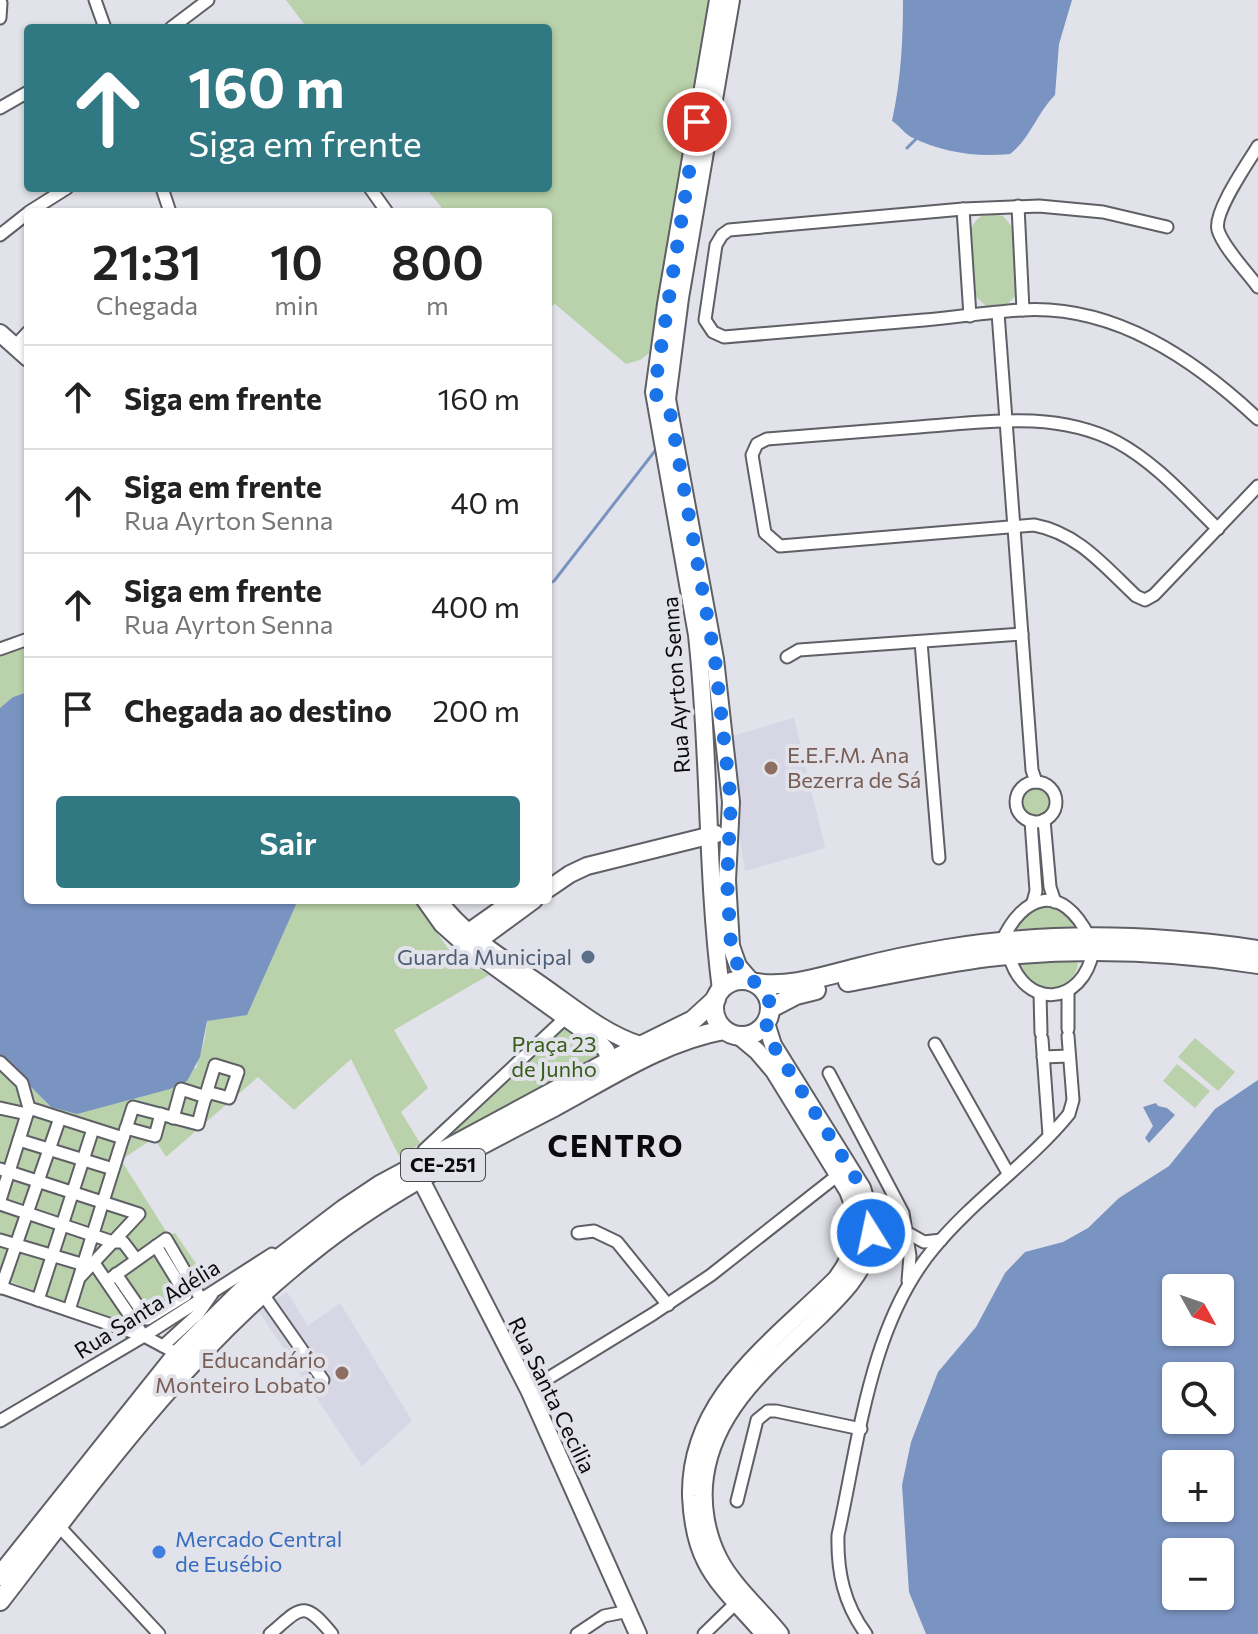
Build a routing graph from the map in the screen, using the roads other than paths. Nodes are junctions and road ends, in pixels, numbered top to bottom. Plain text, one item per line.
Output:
1 (95, 0) edge
2 (208, 0) edge
3 (718, 0) edge
4 (731, 0) edge
5 (3, 1) edge
6 (0, 18) edge
7 (104, 24) edge
8 (176, 24) edge
9 (24, 94) edge
10 (0, 108) edge
11 (1258, 146) edge
12 (60, 192) edge
13 (1018, 206) junction
14 (34, 208) edge
15 (963, 209) junction
16 (24, 215) edge
17 (1167, 227) dead end
18 (0, 235) edge
19 (1258, 287) edge
20 (1023, 310) junction
21 (998, 313) junction
22 (970, 316) junction
23 (0, 333) edge
24 (24, 335) edge
25 (7, 347) edge
26 (24, 366) edge
27 (661, 389) junction
28 (1258, 419) edge
29 (1006, 420) junction
30 (1258, 486) edge
31 (1014, 528) junction
32 (1218, 529) junction
33 (1022, 634) junction
34 (24, 640) edge
35 (921, 642) junction
36 (0, 649) edge
37 (787, 657) dead end
38 (1036, 782) junction
39 (1044, 820) junction
40 (1031, 821) junction
41 (732, 826) junction
42 (707, 830) junction
43 (939, 858) dead end
44 (1048, 871) junction
45 (1035, 872) junction
46 (552, 874) edge
47 (552, 886) edge
48 (1033, 902) junction
49 (1055, 902) junction
50 (428, 904) edge
51 (441, 904) edge
52 (510, 904) edge
53 (528, 904) edge
54 (469, 940) junction
55 (1091, 944) junction
56 (1005, 949) junction
57 (1258, 950) edge
58 (1258, 964) edge
59 (753, 982) junction
60 (1068, 991) junction
61 (1040, 993) junction
62 (718, 994) junction
63 (768, 1016) junction
64 (561, 1017) junction
65 (732, 1033) junction
66 (935, 1044) dead end
67 (640, 1045) junction
68 (1069, 1056) junction
69 (1043, 1057) junction
70 (610, 1061) junction
71 (0, 1062) edge
72 (829, 1073) dead end
73 (0, 1108) edge
74 (28, 1111) junction
75 (807, 1113) junction
76 (1047, 1114) junction
77 (167, 1116) junction
78 (60, 1118) junction
79 (1064, 1121) junction
80 (93, 1129) junction
81 (125, 1133) junction
82 (1049, 1135) junction
83 (19, 1140) junction
84 (50, 1148) junction
85 (83, 1159) junction
86 (113, 1169) junction
87 (4, 1171) edge
88 (418, 1171) junction
89 (1008, 1173) junction
90 (838, 1175) junction
91 (39, 1181) junction
92 (73, 1192) junction
93 (103, 1201) junction
94 (0, 1202) edge
95 (28, 1214) junction
96 (63, 1224) junction
97 (315, 1231) junction
98 (93, 1233) junction
99 (578, 1233) dead end
100 (908, 1233) junction
101 (0, 1240) edge
102 (941, 1240) junction
103 (113, 1242) junction
104 (16, 1246) junction
105 (52, 1257) junction
106 (136, 1259) junction
107 (89, 1265) junction
108 (112, 1277) junction
109 (907, 1285) junction
110 (1, 1287) edge
111 (214, 1292) junction
112 (262, 1293) junction
113 (193, 1299) junction
114 (38, 1300) junction
115 (668, 1305) junction
116 (69, 1310) junction
117 (148, 1328) junction
118 (793, 1332) junction
119 (206, 1336) junction
120 (179, 1358) junction
121 (323, 1380) dead end
122 (529, 1390) junction
123 (0, 1421) edge
124 (861, 1429) junction
125 (737, 1501) dead end
126 (53, 1519) junction
127 (0, 1576) edge
128 (0, 1601) edge
129 (737, 1602) junction
130 (629, 1611) junction
131 (580, 1633) edge
132 (159, 1634) edge
133 (270, 1634) edge
134 (332, 1634) edge
135 (638, 1634) edge
136 (704, 1634) edge
137 (764, 1634) edge
138 (780, 1634) edge
139 (866, 1634) edge

1 - 7 street
2 - 8 street
3 - 27 street, Rua Ayrton Senna
4 - 27 street, Rua Ayrton Senna
5 - 6 street
9 - 10 street
11 - 19 street
12 - 14 street
13 - 15 street
13 - 17 street
13 - 20 street
15 - 22 street
15 - 22 street
16 - 18 street
20 - 21 street
20 - 28 street
21 - 22 street
21 - 29 street
23 - 25 street
24 - 25 street
25 - 26 street
27 - 41 street, Rua Ayrton Senna
27 - 42 street, Rua Ayrton Senna
29 - 31 street
29 - 31 street
29 - 32 street
30 - 32 street
31 - 32 street
31 - 33 street
33 - 35 street
33 - 38 street
34 - 36 street
35 - 37 street
35 - 43 street
38 - 39 street
38 - 40 street
39 - 40 street
39 - 44 street
40 - 45 street
41 - 42 street
41 - 59 street, Rua Ayrton Senna
42 - 46 street
42 - 47 street
42 - 62 street, Rua Ayrton Senna
44 - 45 street
44 - 49 street
45 - 48 street
48 - 49 street
48 - 56 street
49 - 55 street
50 - 54 street
51 - 54 street
52 - 54 street
53 - 54 street
54 - 64 street
54 - 67 street
55 - 56 main road
55 - 57 main road
55 - 58 main road
55 - 60 street
56 - 59 main road
56 - 61 street
56 - 63 main road
59 - 62 main road, CE-251
59 - 63 main road
60 - 61 street
60 - 68 street
61 - 69 street
62 - 65 main road
62 - 67 main road, CE-251
63 - 65 main road, CE-251
63 - 75 street
64 - 70 street
64 - 88 street
65 - 75 street
65 - 88 main road, CE-251
66 - 89 street
67 - 70 main road, CE-251
68 - 69 street
68 - 79 street
69 - 76 street
70 - 88 main road, CE-251
71 - 74 street
72 - 100 street
73 - 74 street
74 - 78 street
74 - 83 street
75 - 90 street
75 - 118 street
76 - 79 street
76 - 82 street
77 - 77 street
77 - 81 street
77 - 81 street
78 - 80 street
78 - 84 street
79 - 82 street
80 - 81 street
80 - 85 street
81 - 86 street
82 - 89 street
83 - 84 street
83 - 87 street
84 - 85 street
84 - 91 street
85 - 86 street
85 - 92 street
86 - 93 street
87 - 91 street
87 - 94 street
88 - 97 main road, CE-251
88 - 112 main road, CE-251
88 - 122 street, Rua Santa Cecilia
89 - 102 street
90 - 115 street
90 - 118 street
91 - 92 street
91 - 95 street
92 - 93 street
92 - 96 street
93 - 98 street
93 - 103 street
94 - 95 street
95 - 96 street
95 - 104 street
96 - 98 street
96 - 105 street
97 - 111 street, Rua Santa Adélia
97 - 119 main road, CE-251
98 - 103 street
98 - 107 street
99 - 115 street
100 - 102 street
100 - 109 street
101 - 104 street
102 - 109 street
103 - 106 street
103 - 107 street
104 - 105 street
104 - 110 street
105 - 107 street
105 - 114 street
106 - 108 street
106 - 113 street
107 - 108 street
107 - 116 street
108 - 117 street
109 - 124 street
110 - 114 street
111 - 113 street, Rua Santa Adélia
111 - 120 street
112 - 119 main road, CE-251
112 - 121 street
113 - 117 street, Rua Santa Adélia
114 - 116 street
115 - 122 street
116 - 117 street
117 - 120 street
117 - 123 street, Rua Santa Adélia
118 - 129 street
118 - 138 street
119 - 120 main road, CE-251
120 - 126 main road, CE-251
122 - 130 street, Rua Santa Cecilia
124 - 125 street
124 - 139 street
126 - 127 main road, CE-251
126 - 128 main road, CE-251
126 - 132 street
129 - 136 street
129 - 137 street
130 - 131 street
130 - 135 street, Rua Santa Cecilia
133 - 134 street

